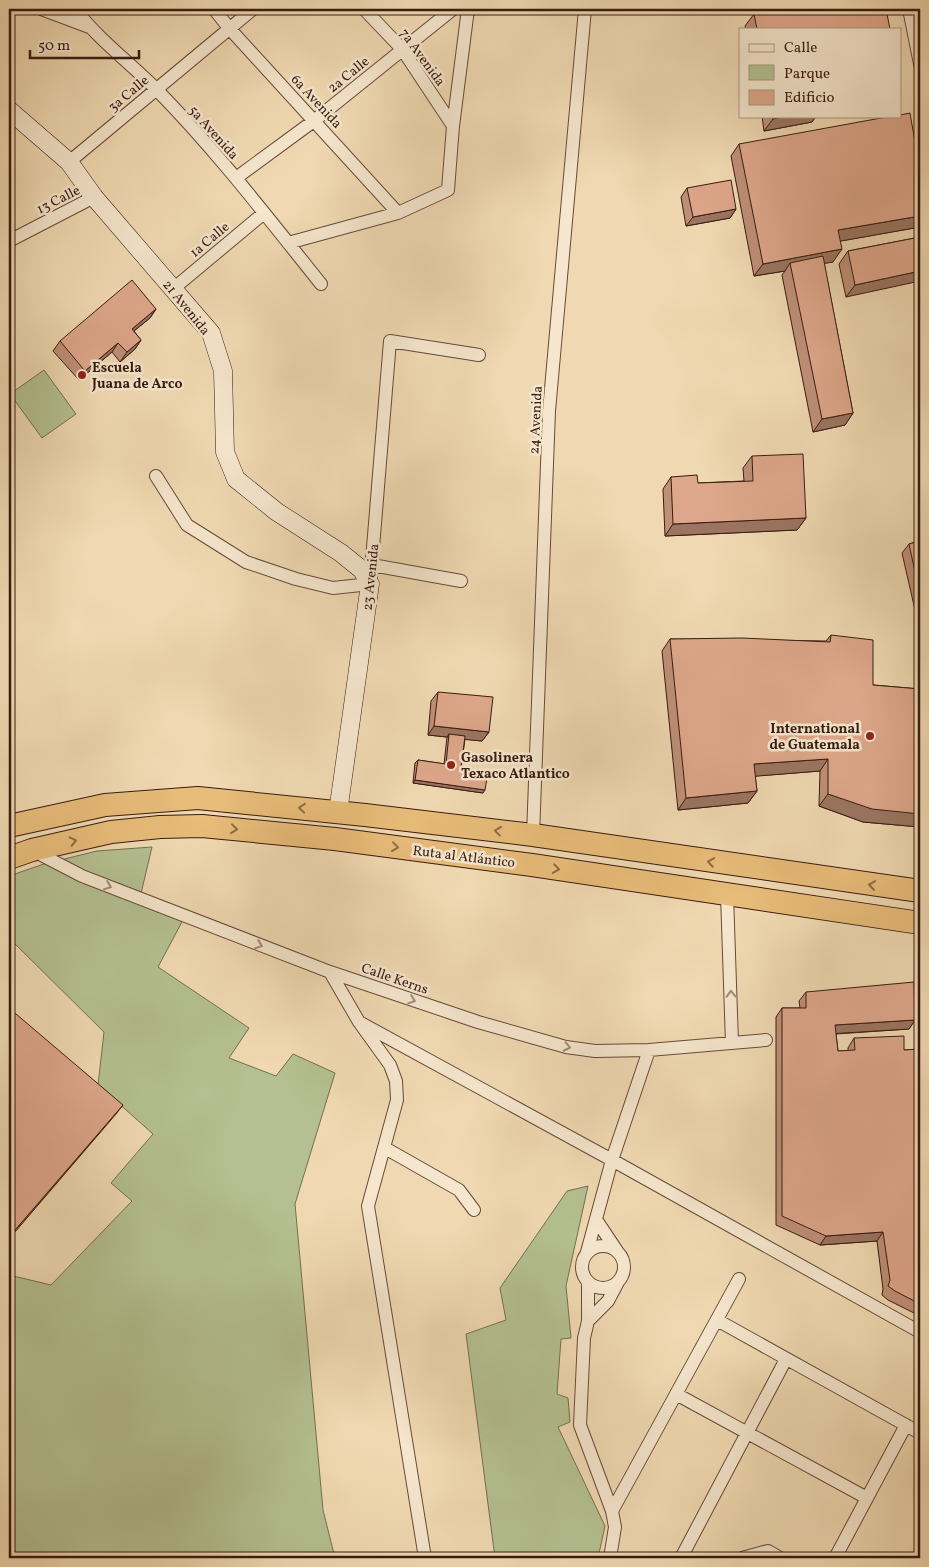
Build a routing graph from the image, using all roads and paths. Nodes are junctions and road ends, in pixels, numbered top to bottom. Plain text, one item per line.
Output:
1 (41, 9) edge
2 (75, 9) edge
3 (214, 9) edge
4 (253, 9) edge
5 (364, 9) edge
6 (452, 9) edge
7 (468, 9) edge
8 (585, 9) edge
9 (909, 9) edge
10 (89, 27) junction
11 (229, 28) junction
12 (402, 49) junction
13 (920, 64) edge
14 (156, 89) junction
15 (9, 110) edge
16 (315, 120) junction
17 (453, 126) junction
18 (68, 162) junction
19 (236, 178) junction
20 (94, 197) junction
21 (398, 212) junction
22 (264, 213) junction
23 (9, 241) edge
24 (288, 243) junction
25 (322, 284) dead end
26 (173, 289) junction
27 (479, 355) dead end
28 (156, 476) dead end
29 (372, 566) junction
30 (461, 581) dead end
31 (370, 584) junction
32 (338, 812) junction
33 (9, 826) edge
34 (533, 835) junction
35 (32, 850) junction
36 (9, 858) edge
37 (920, 891) edge
38 (727, 895) junction
39 (920, 923) edge
40 (330, 972) junction
41 (358, 1022) junction
42 (766, 1040) dead end
43 (732, 1043) junction
44 (649, 1050) junction
45 (385, 1148) junction
46 (612, 1160) junction
47 (474, 1210) dead end
48 (597, 1220) junction
49 (617, 1251) junction
50 (587, 1252) junction
51 (740, 1279) dead end
52 (618, 1281) junction
53 (588, 1283) junction
54 (717, 1320) junction
55 (588, 1321) junction
56 (920, 1332) edge
57 (786, 1359) junction
58 (676, 1394) junction
59 (906, 1425) junction
60 (747, 1433) junction
61 (920, 1433) edge
62 (867, 1498) junction
63 (612, 1511) junction
64 (425, 1558) edge
65 (610, 1558) edge
66 (681, 1558) edge
67 (742, 1558) edge
68 (780, 1558) edge
69 (835, 1558) edge

1 - 10 street
2 - 10 street, 5a Avenida
3 - 11 street, 6a Avenida
4 - 11 street, 3a Calle
5 - 12 street, 7a Avenida
6 - 12 street, 2a Calle
7 - 17 street
8 - 34 street, 24 Avenida
9 - 13 street
10 - 14 street, 5a Avenida
11 - 14 street, 3a Calle
11 - 16 street, 6a Avenida
12 - 16 street, 2a Calle
12 - 17 street, 7a Avenida
14 - 18 street, 3a Calle
14 - 19 street, 5a Avenida
15 - 18 street, 21 Avenida
16 - 19 street, 2a Calle
16 - 21 street, 6a Avenida
17 - 21 street
18 - 20 street, 21 Avenida
19 - 22 street, 5a Avenida
20 - 23 street, 13 Calle
20 - 26 street, 21 Avenida
21 - 24 street
22 - 24 street, 5a Avenida
22 - 26 street, 1a Calle
24 - 25 street, 5a Avenida
26 - 31 street, 21 Avenida
27 - 29 street, 23 Avenida
28 - 31 street
29 - 30 street
29 - 31 street, 23 Avenida
31 - 32 street, 23 Avenida
32 -> 33 highway, Ruta al Atlántico
34 -> 32 highway, Ruta al Atlántico
37 -> 34 highway, Ruta al Atlántico
35 - 36 highway, Ruta al Atlántico
35 -> 38 highway, Ruta al Atlántico
35 -> 40 street, Calle Kerns
38 - 39 highway, Ruta al Atlántico
43 -> 38 street
40 - 41 street
40 -> 44 street, Calle Kerns
41 - 45 street
41 - 46 street
42 - 43 street, Calle Kerns
43 - 44 street, Calle Kerns
44 - 46 street
45 - 47 street
45 - 64 street
46 - 48 street
46 - 56 street
48 - 49 street
48 - 50 street
49 - 50 street
49 - 52 street
50 - 53 street
51 - 54 street
52 - 53 street
52 - 55 street
53 - 55 street
54 - 57 street
54 - 58 street
55 - 63 street
57 - 59 street
57 - 60 street
58 - 60 street
58 - 63 street
59 - 61 street
59 - 62 street
60 - 62 street
60 - 66 street
62 - 69 street
63 - 65 street
67 - 68 street

